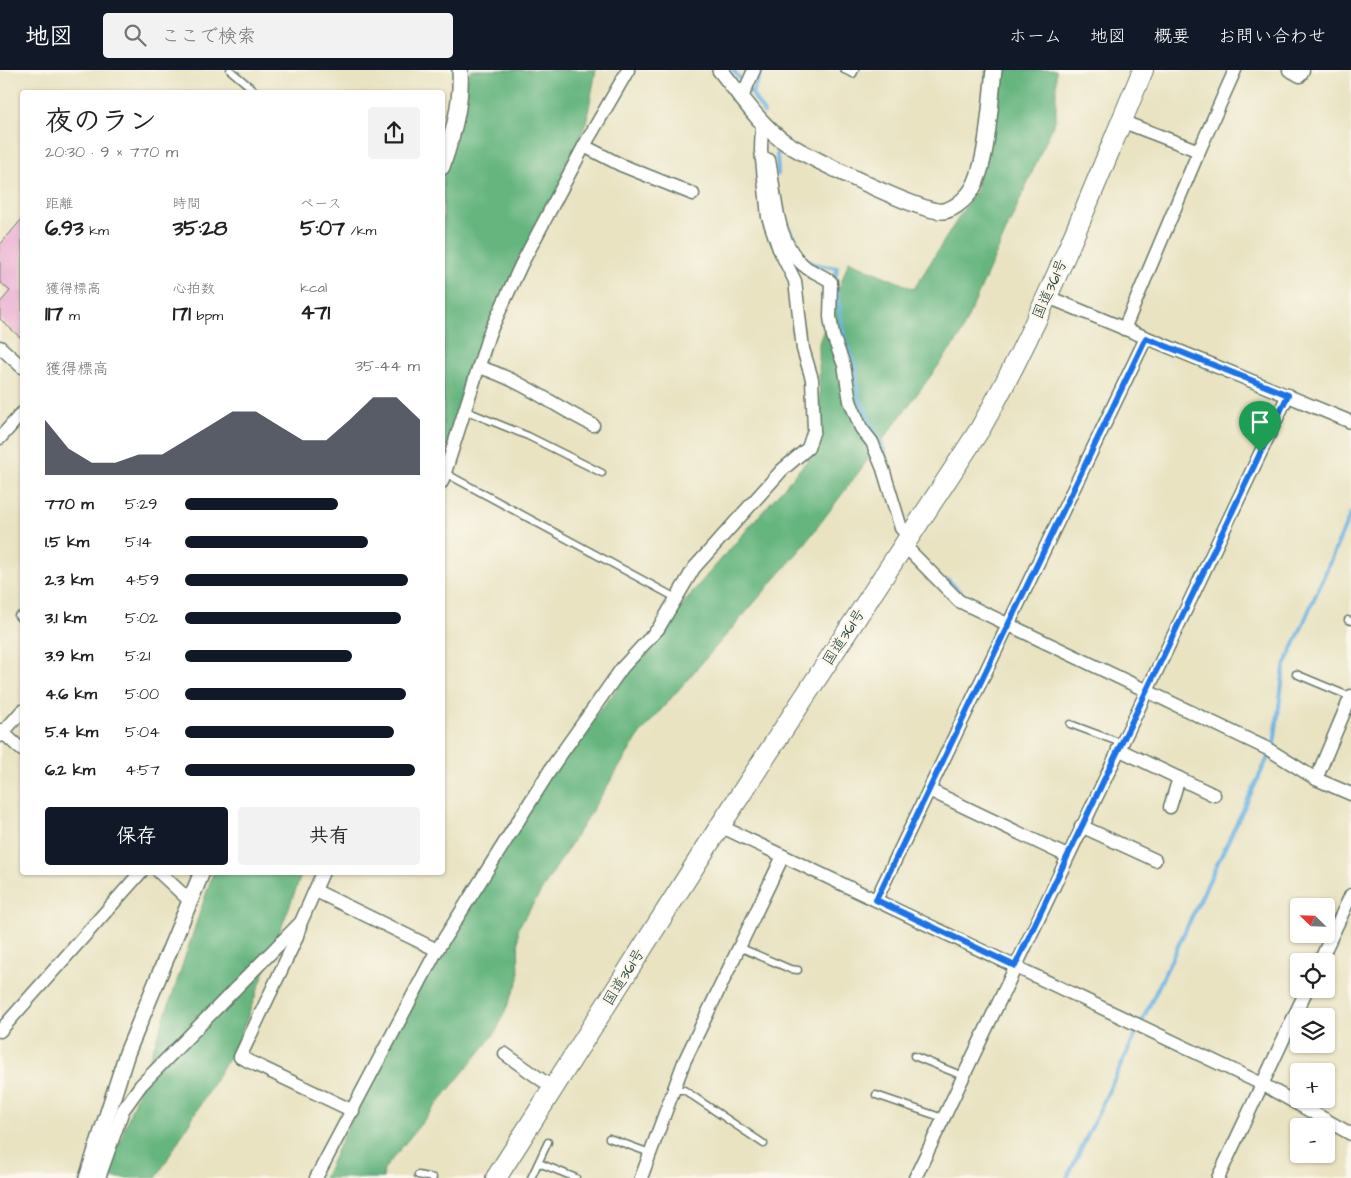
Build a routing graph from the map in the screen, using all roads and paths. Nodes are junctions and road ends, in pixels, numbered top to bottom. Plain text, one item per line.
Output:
1 (230, 70) edge
2 (460, 70) edge
3 (628, 70) edge
4 (720, 70) edge
5 (754, 70) edge
6 (844, 70) edge
7 (855, 70) edge
8 (994, 70) edge
9 (1143, 70) edge
10 (1235, 70) edge
11 (1289, 70) edge
12 (1303, 70) edge
13 (254, 90) edge
14 (742, 97) junction
15 (762, 120) junction
16 (1121, 121) junction
17 (584, 146) junction
18 (1199, 151) junction
19 (445, 158) edge
20 (694, 194) dead end
21 (1048, 297) junction
22 (1124, 329) junction
23 (1146, 338) junction
24 (0, 347) edge
25 (20, 365) edge
26 (479, 367) junction
27 (1288, 395) junction
28 (464, 410) junction
29 (20, 415) edge
30 (1351, 422) edge
31 (593, 426) dead end
32 (0, 438) edge
33 (602, 473) dead end
34 (445, 475) edge
35 (445, 479) edge
36 (906, 541) junction
37 (676, 598) junction
38 (1009, 622) junction
39 (1296, 674) dead end
40 (1148, 687) junction
41 (1351, 697) edge
42 (20, 714) edge
43 (1070, 724) dead end
44 (1, 733) edge
45 (1120, 746) junction
46 (20, 748) edge
47 (1179, 778) junction
48 (1316, 779) junction
49 (929, 790) junction
50 (1351, 794) edge
51 (1214, 795) dead end
52 (1170, 806) dead end
53 (720, 826) junction
54 (1082, 826) junction
55 (783, 856) junction
56 (1067, 856) junction
57 (1154, 860) dead end
58 (138, 875) edge
59 (161, 875) edge
60 (201, 875) edge
61 (322, 875) edge
62 (316, 891) junction
63 (876, 900) junction
64 (190, 901) junction
65 (1350, 901) edge
66 (301, 922) junction
67 (739, 947) junction
68 (437, 950) junction
69 (1324, 953) edge
70 (1015, 966) junction
71 (798, 970) dead end
72 (1303, 998) edge
73 (0, 1031) edge
74 (505, 1054) dead end
75 (914, 1056) dead end
76 (963, 1076) junction
77 (1262, 1084) junction
78 (553, 1088) junction
79 (674, 1090) junction
80 (876, 1095) dead end
81 (353, 1111) junction
82 (943, 1118) junction
83 (1351, 1134) edge
84 (609, 1138) dead end
85 (548, 1142) dead end
86 (764, 1144) dead end
87 (650, 1153) junction
88 (539, 1163) junction
89 (418, 1175) dead end
90 (86, 1178) edge
91 (99, 1178) edge
92 (316, 1178) edge
93 (433, 1178) edge
94 (496, 1178) edge
95 (531, 1178) edge
96 (576, 1178) edge
97 (641, 1178) edge
98 (915, 1178) edge
99 (1218, 1178) edge

1 - 13 lane
2 - 19 street
3 - 17 street
4 - 14 street
5 - 14 street
6 - 7 lane
8 - 15 street
9 - 16 highway, 国道361号
10 - 18 street
11 - 12 street
14 - 15 street
15 - 36 street
15 - 37 street
16 - 18 street
16 - 21 highway, 国道361号
17 - 20 street
17 - 26 street
18 - 22 street
21 - 22 street
21 - 36 highway, 国道361号
22 - 23 street
23 - 27 street
23 - 38 street
24 - 25 street
26 - 28 street
26 - 31 street
27 - 30 street
27 - 40 street
28 - 33 lane
28 - 34 street
29 - 32 street
35 - 37 lane
36 - 38 street
36 - 53 highway, 国道361号
37 - 68 street
38 - 40 street
38 - 49 street
39 - 41 lane
40 - 45 street
40 - 48 street
41 - 48 street
42 - 44 street
43 - 45 lane
44 - 46 street
45 - 47 street
45 - 54 street
47 - 51 street
47 - 52 street
48 - 50 street
49 - 56 street
49 - 63 street
53 - 55 street
53 - 78 highway, 国道361号
54 - 56 street
54 - 57 street
55 - 63 street
55 - 67 street
56 - 70 street
58 - 73 street
59 - 64 street
60 - 64 street
61 - 62 street
62 - 66 street
62 - 68 street
63 - 70 street
64 - 90 street
65 - 69 street
66 - 81 street
66 - 91 street
67 - 71 lane
67 - 79 street
68 - 81 street
70 - 76 street
70 - 77 street
72 - 77 street
74 - 78 street
75 - 76 lane
76 - 82 street
77 - 83 street
77 - 99 street
78 - 94 highway, 国道361号
79 - 86 lane
79 - 87 street
80 - 82 lane
81 - 92 street
82 - 98 street
84 - 87 lane
85 - 88 lane
87 - 97 street
88 - 95 lane
88 - 96 lane
89 - 93 lane

